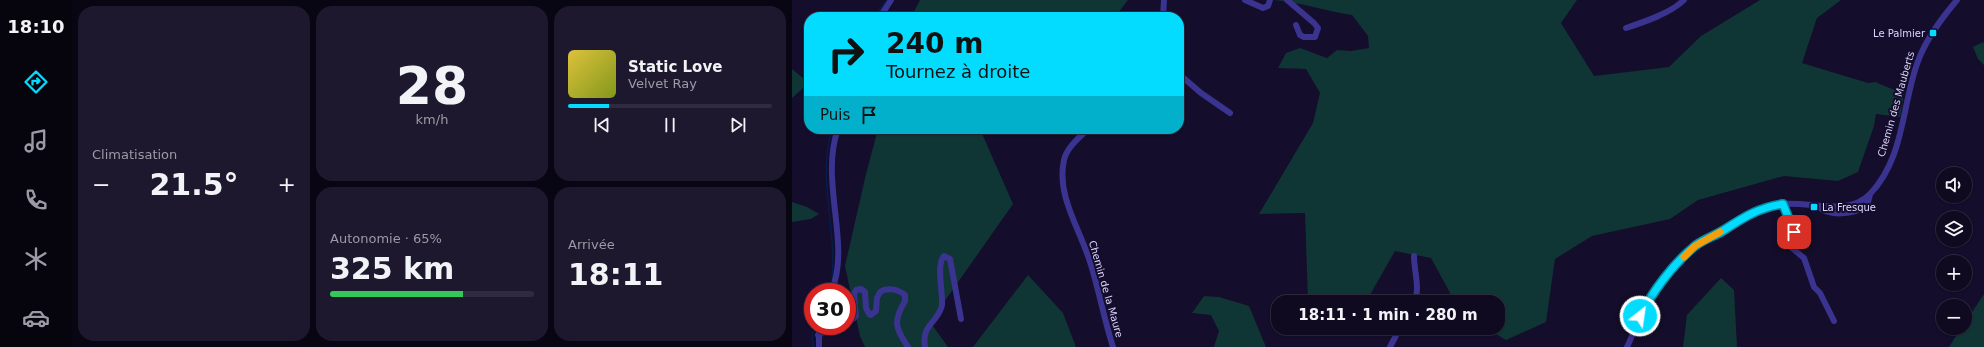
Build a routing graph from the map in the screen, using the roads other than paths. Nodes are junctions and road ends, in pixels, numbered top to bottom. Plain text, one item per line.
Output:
1 (890, 0) edge
2 (1164, 0) edge
3 (1246, 0) edge
4 (1270, 0) edge
5 (1287, 0) edge
6 (1684, 0) edge
7 (1957, 0) edge
8 (883, 12) edge
9 (1163, 12) edge
10 (1296, 26) dead end
11 (1626, 28) dead end
12 (1184, 78) edge
13 (1230, 113) dead end
14 (837, 134) edge
15 (1083, 134) edge
16 (1783, 204) junction
17 (1414, 256) dead end
18 (834, 283) edge
19 (856, 290) edge
20 (1417, 295) edge
21 (961, 319) dead end
22 (1834, 321) dead end
23 (818, 335) edge
24 (1396, 335) edge
25 (819, 347) edge
26 (908, 347) edge
27 (925, 347) edge
28 (1113, 347) edge
29 (1390, 347) edge
30 (1627, 347) edge

1 - 8 street
2 - 9 street
3 - 4 street
5 - 10 street
6 - 11 street
7 - 16 street, Chemin des Mauberts
12 - 13 street
14 - 18 street
15 - 28 street, Chemin de la Maure
16 - 22 street
16 - 30 street, Chemin des Mauberts
17 - 20 street
19 - 26 street
21 - 27 street
23 - 25 street
24 - 29 street

